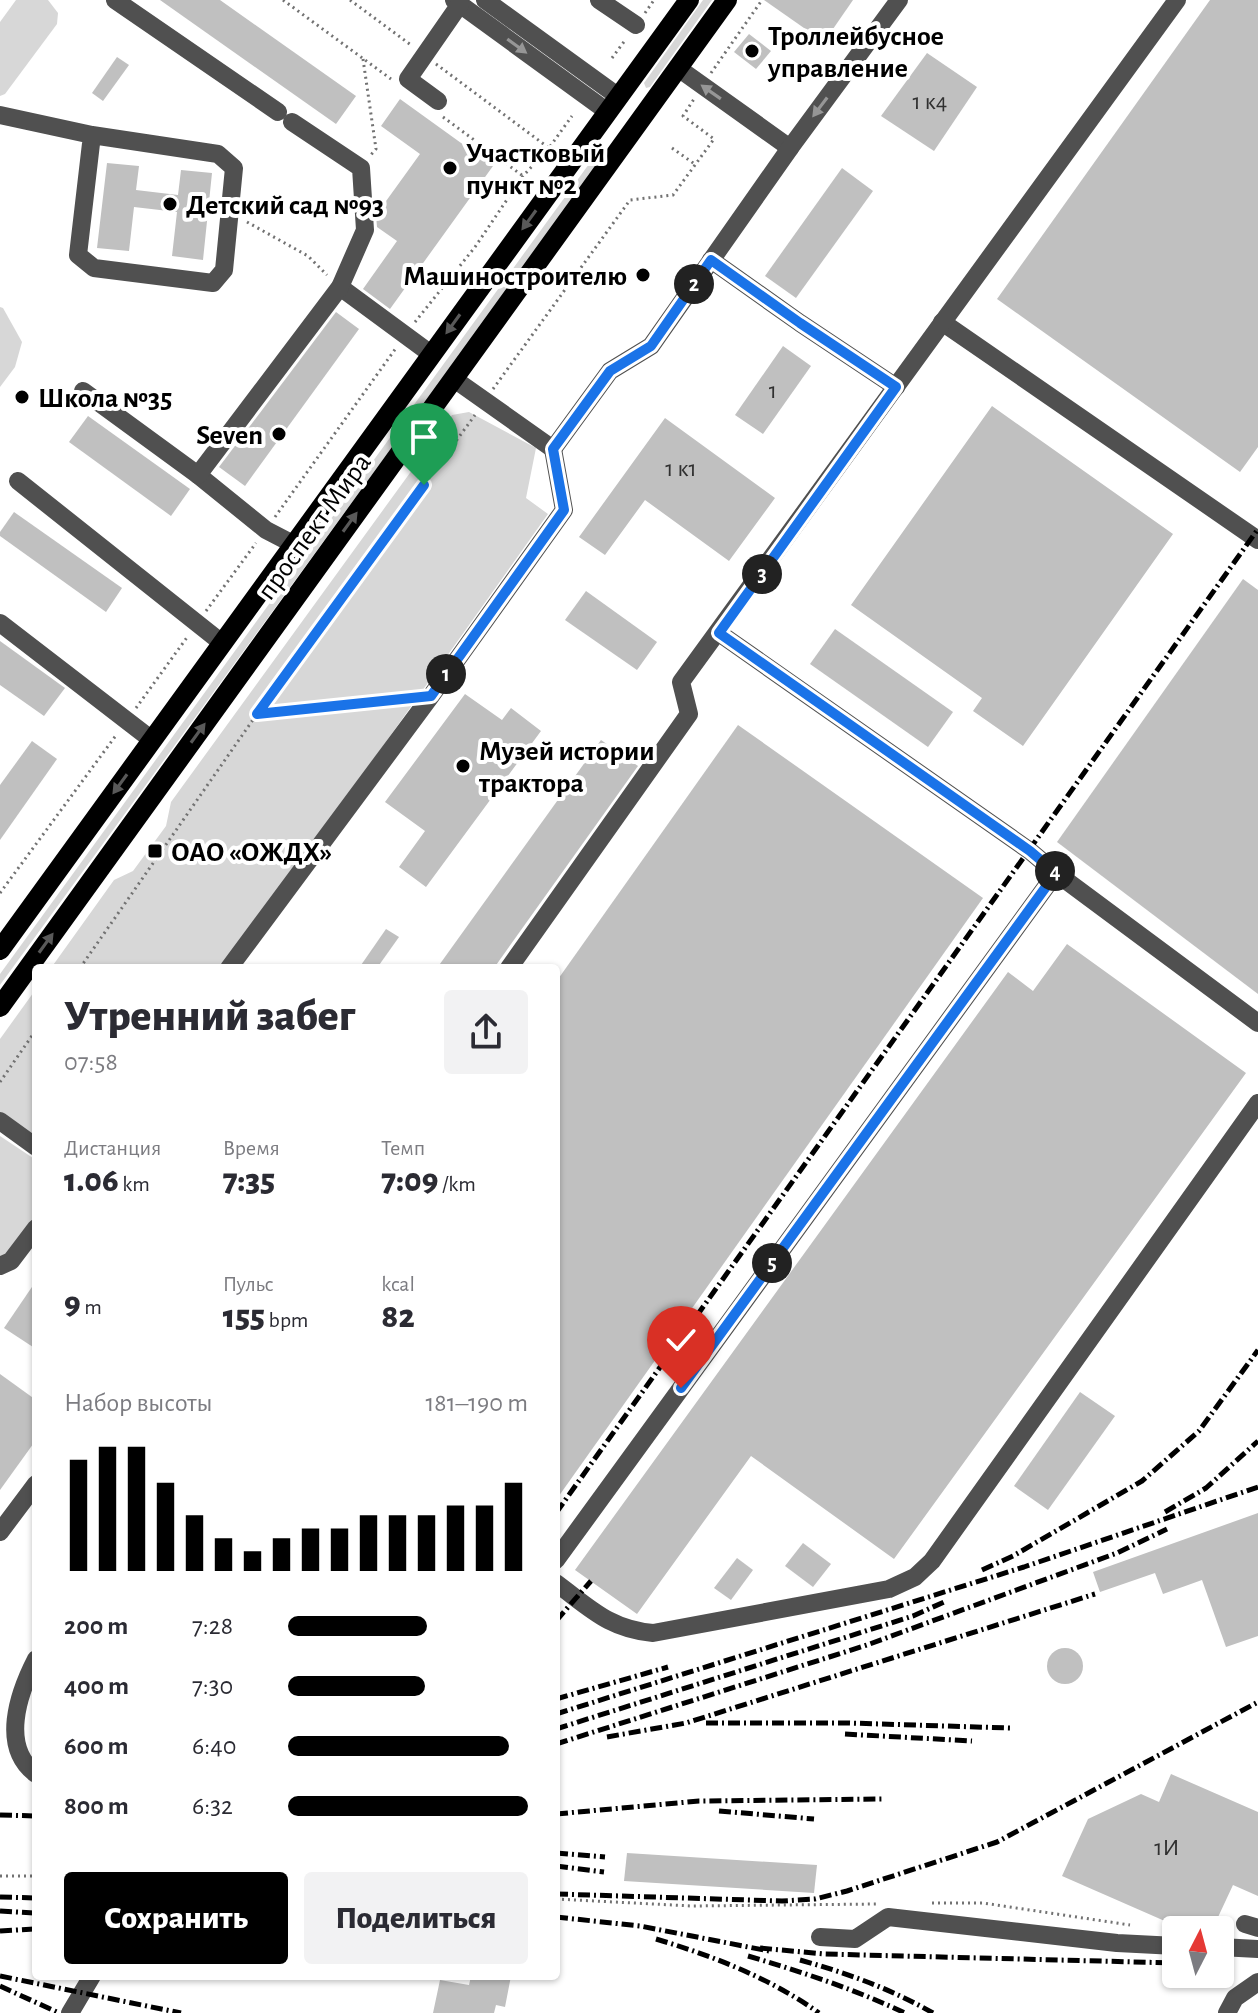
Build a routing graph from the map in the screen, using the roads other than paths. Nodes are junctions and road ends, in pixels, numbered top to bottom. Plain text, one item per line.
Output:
1 (115, 0) edge
2 (485, 0) edge
3 (599, 0) edge
4 (689, 0) edge
5 (727, 0) edge
6 (901, 0) edge
7 (1177, 0) edge
8 (457, 2) edge
9 (636, 25) road end
10 (678, 68) junction
11 (438, 101) dead end
12 (613, 105) junction
13 (0, 115) edge
14 (639, 124) junction
15 (92, 135) junction
16 (790, 148) junction
17 (711, 260) junction
18 (340, 287) junction
19 (942, 322) junction
20 (431, 354) junction
21 (454, 379) junction
22 (896, 387) junction
23 (83, 391) dead end
24 (553, 449) junction
25 (198, 475) junction
26 (18, 481) dead end
27 (1258, 540) edge
28 (293, 544) junction
29 (0, 623) edge
30 (719, 633) junction
31 (222, 643) junction
32 (152, 740) junction
33 (1056, 873) junction
34 (0, 950) edge
35 (232, 964) edge
36 (512, 964) edge
37 (0, 1007) edge
38 (1258, 1023) edge
39 (1258, 1103) edge
40 (0, 1121) edge
41 (32, 1144) edge
42 (32, 1233) edge
43 (0, 1266) edge
44 (32, 1489) edge
45 (0, 1532) edge
46 (560, 1555) edge
47 (560, 1586) edge
48 (32, 1667) edge
49 (32, 1771) edge
50 (820, 1937) dead end
51 (1162, 1945) edge
52 (1234, 1948) edge
53 (1258, 1949) edge
54 (90, 1980) edge
55 (1258, 1982) edge
56 (70, 2013) edge
57 (1227, 2013) edge

1 - 18 street
2 - 12 street
3 - 9 street
4 - 12 main road, проспект Мира
5 - 10 main road, проспект Мира
6 -> 16 street
7 - 19 street
8 - 11 street
8 -> 12 street
10 - 14 main road, проспект Мира
16 -> 10 street
12 - 14 main road
12 -> 20 main road, проспект Мира
13 - 15 street
14 - 21 main road, проспект Мира
15 - 15 street
16 - 17 street
17 - 22 street
17 - 24 street
18 - 20 street
18 - 25 street
19 - 22 street
19 - 27 street
20 - 28 main road, проспект Мира
21 - 24 street
37 -> 21 main road, проспект Мира
22 - 30 street
23 - 25 street
24 - 35 street
25 - 28 street
26 - 31 street
28 - 31 main road, проспект Мира
29 - 32 street
30 - 33 street
30 - 36 street
31 - 32 main road, проспект Мира
32 -> 34 main road, проспект Мира
33 - 38 street
33 - 46 street
39 - 47 street
40 - 41 street
42 - 43 street
44 - 45 street
48 - 49 street
50 - 51 street
52 - 53 street
54 - 56 street
55 - 57 street

